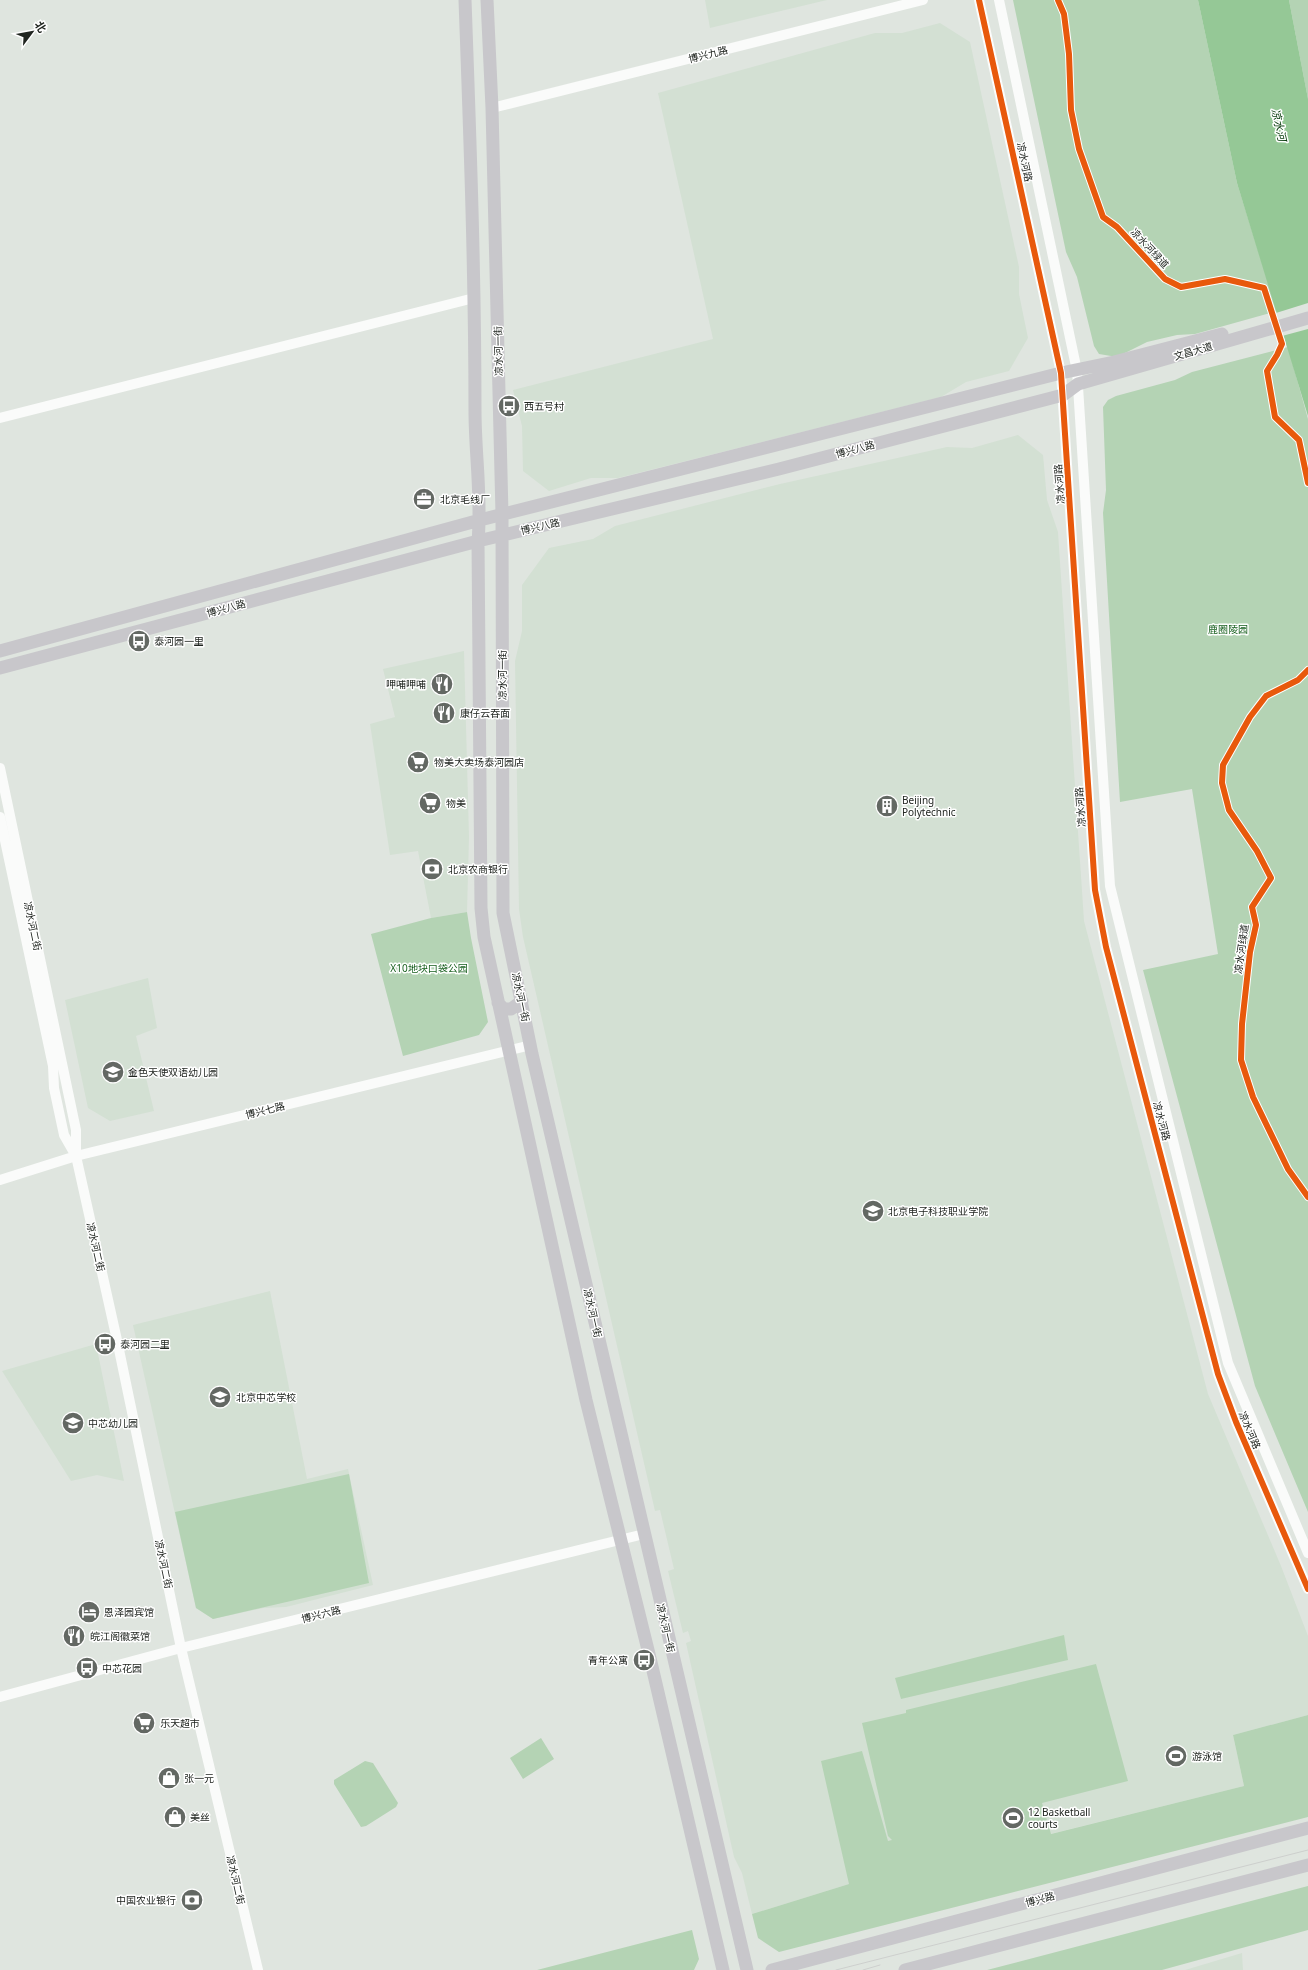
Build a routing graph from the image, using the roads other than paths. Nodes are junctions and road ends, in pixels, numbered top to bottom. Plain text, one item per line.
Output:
1 (465, 0) edge
2 (487, 0) edge
3 (923, 0) edge
4 (979, 0) edge
5 (999, 0) edge
6 (492, 108) junction
7 (474, 298) junction
8 (1308, 309) edge
9 (1308, 318) edge
10 (1259, 328) junction
11 (1060, 373) junction
12 (1078, 377) junction
13 (1063, 395) junction
14 (0, 418) edge
15 (502, 514) junction
16 (480, 520) junction
17 (502, 535) junction
18 (478, 541) junction
19 (0, 652) edge
20 (0, 668) edge
21 (0, 768) edge
22 (0, 817) edge
23 (522, 1001) junction
24 (498, 1003) junction
25 (530, 1045) junction
26 (508, 1051) junction
27 (76, 1156) junction
28 (0, 1180) edge
29 (644, 1534) junction
30 (622, 1539) junction
31 (1308, 1553) edge
32 (1308, 1589) edge
33 (181, 1648) junction
34 (0, 1698) edge
35 (1308, 1828) edge
36 (1308, 1865) edge
37 (258, 1970) edge
38 (723, 1970) edge
39 (747, 1970) edge
40 (772, 1970) edge
41 (905, 1970) edge

1 - 7 main road
2 - 6 main road, 凉水河一街
3 - 6 street, 博兴九路
4 - 11 street, 凉水河路
5 - 12 street, 凉水河路
6 - 15 main road, 凉水河一街
7 - 14 street
7 - 16 main road
8 - 10 main road, 文昌大道
9 - 10 main road, 文昌大道
10 - 12 main road, 文昌大道
11 - 12 main road, 博兴八路
11 - 13 street, 凉水河路
11 - 15 main road, 博兴八路
12 - 13 main road, 博兴八路
12 - 31 street, 凉水河路
13 - 17 main road, 博兴八路
13 - 32 street, 凉水河路
15 - 16 main road, 博兴八路
15 - 17 main road, 凉水河一街
16 - 18 main road
16 - 19 main road, 博兴八路
17 - 18 main road, 博兴八路
17 - 23 main road, 凉水河一街
18 - 20 main road, 博兴八路
18 - 24 main road
21 - 27 street, 凉水河二街
22 - 27 street, 凉水河二街
23 - 24 main road
23 - 25 main road, 凉水河一街
24 - 26 main road
25 - 26 street, 博兴七路
25 - 29 main road, 凉水河一街
26 - 27 street, 博兴七路
26 - 30 main road
27 - 28 street, 博兴七路
27 - 33 street, 凉水河二街
29 - 30 street, 博兴六路
29 - 39 main road, 凉水河一街
30 - 33 street, 博兴六路
30 - 38 main road
33 - 34 street, 博兴六路
33 - 37 street, 凉水河二街
35 - 40 main road, 博兴路
36 - 41 main road

